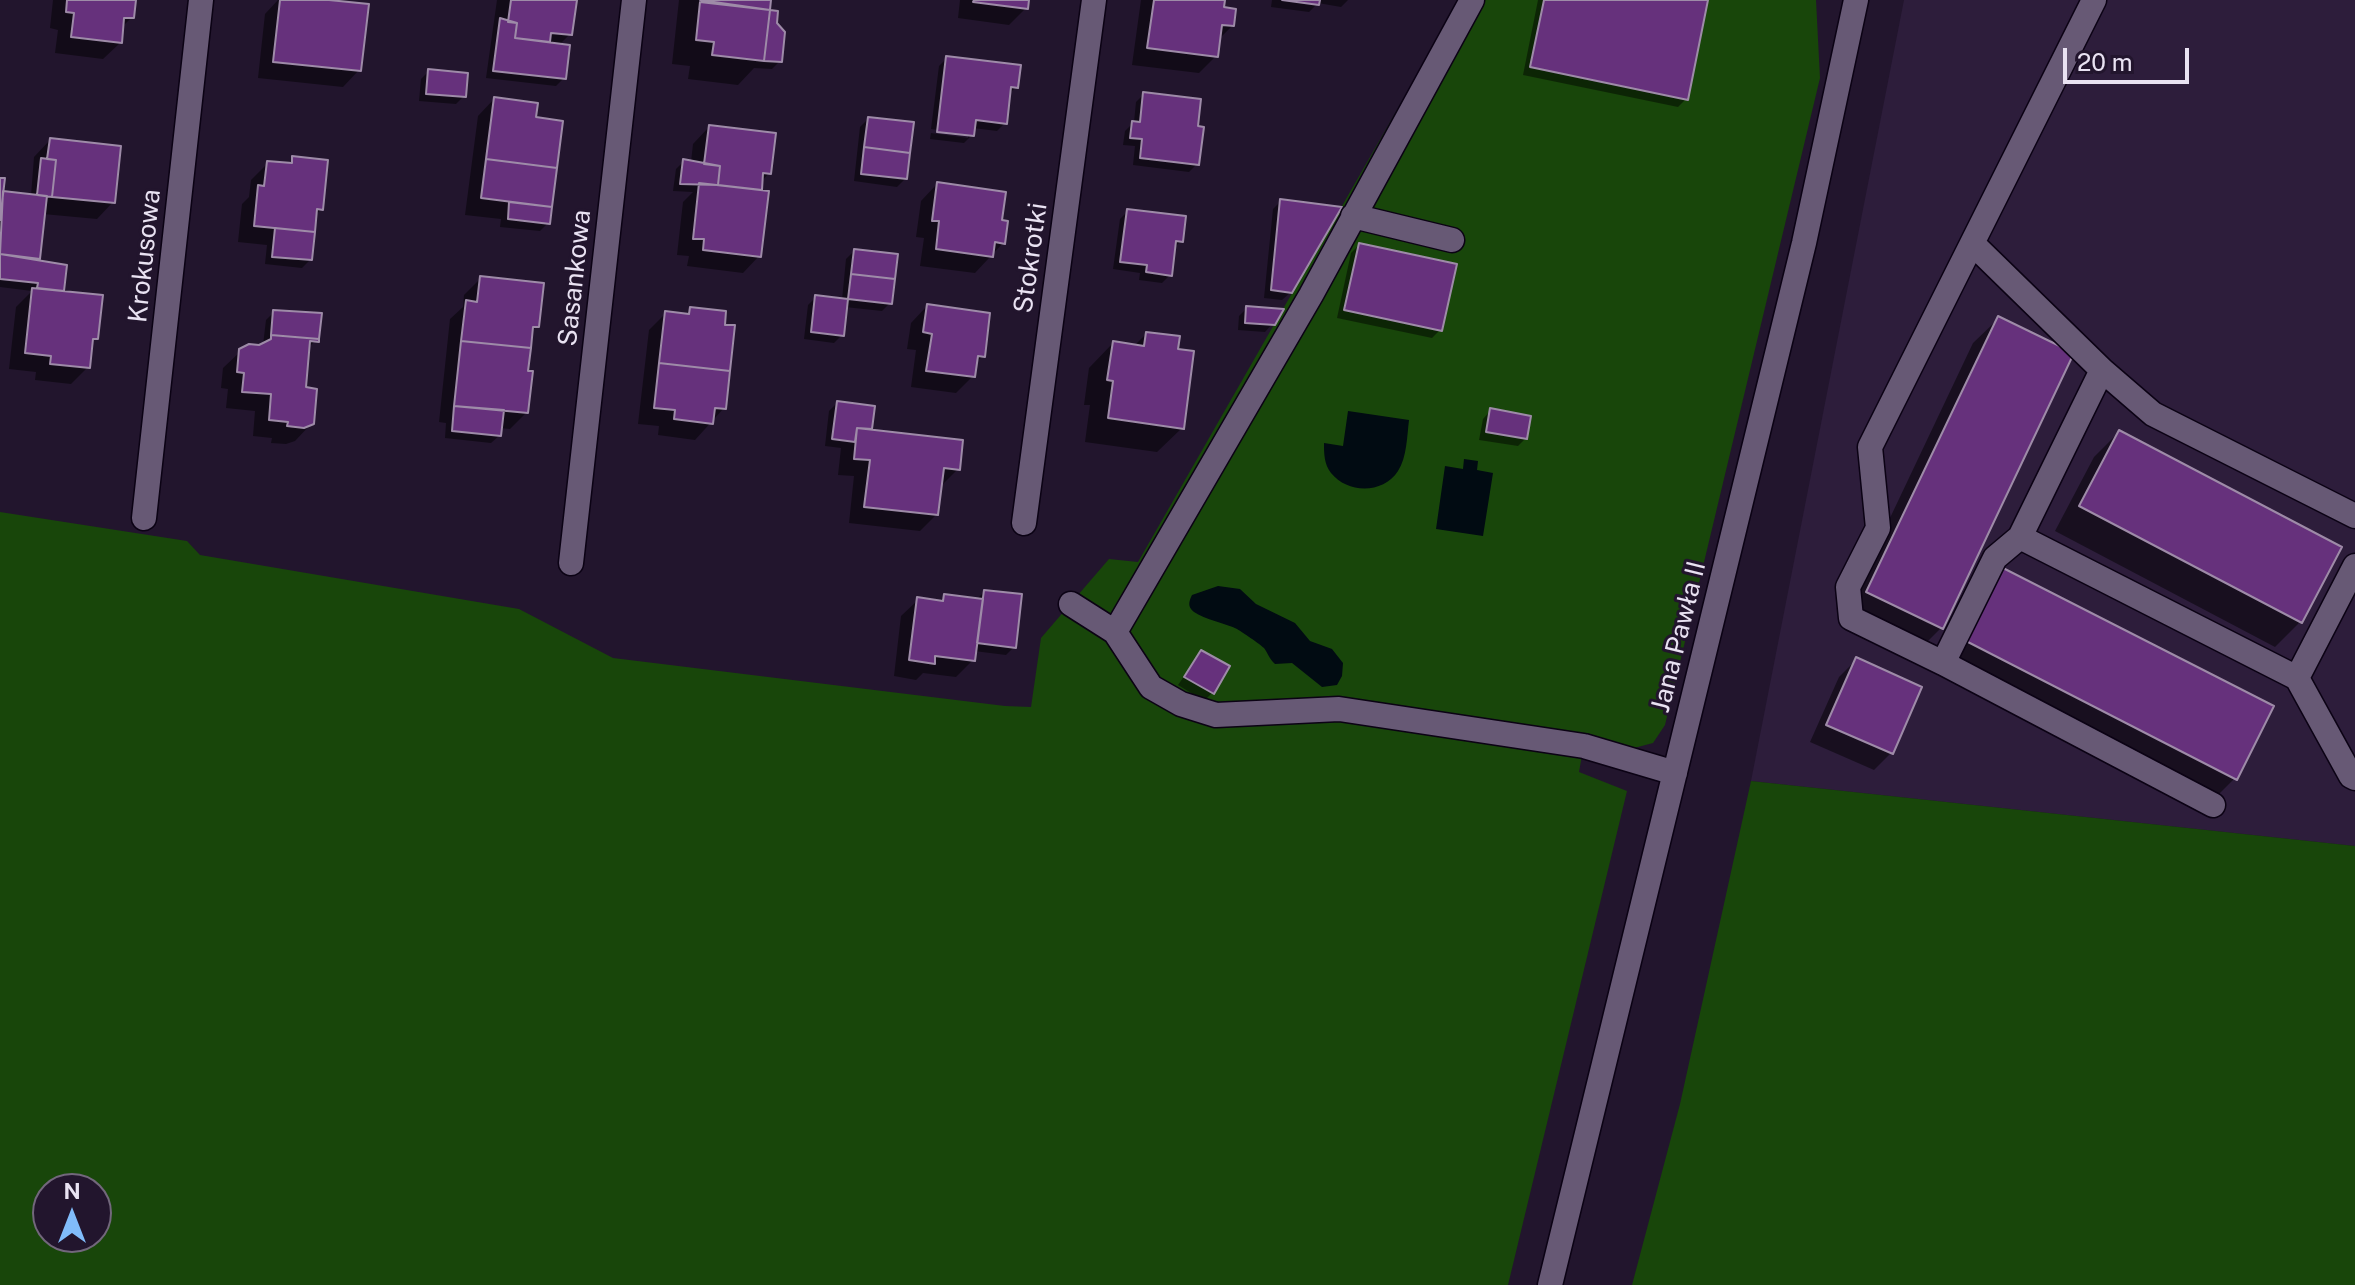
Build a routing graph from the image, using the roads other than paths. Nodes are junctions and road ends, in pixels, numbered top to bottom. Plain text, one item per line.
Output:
1 (201, 0) edge
2 (634, 0) edge
3 (1094, 0) edge
4 (1472, 0) edge
5 (1856, 0) edge
6 (2094, 0) edge
7 (1353, 216) junction
8 (1452, 240) dead end
9 (1973, 244) junction
10 (2102, 370) junction
11 (2355, 516) edge
12 (144, 518) dead end
13 (1024, 523) dead end
14 (2020, 537) junction
15 (571, 563) dead end
16 (2355, 566) edge
17 (1071, 604) dead end
18 (1115, 632) junction
19 (1943, 663) junction
20 (2297, 678) junction
21 (1675, 773) junction
22 (2355, 778) edge
23 (2213, 805) dead end
24 (1550, 1285) edge

1 - 12 street, Krokusowa
2 - 15 street, Sasankowa
3 - 13 street, Stokrotki
4 - 7 street
5 - 21 street, Jana Pawła II
6 - 9 street
7 - 8 street
7 - 18 street
9 - 10 street
9 - 19 street
10 - 11 street
10 - 14 street
14 - 19 street
14 - 20 street
16 - 20 street
17 - 18 street
18 - 21 street
19 - 23 street
20 - 22 street
21 - 24 street, Jana Pawła II

